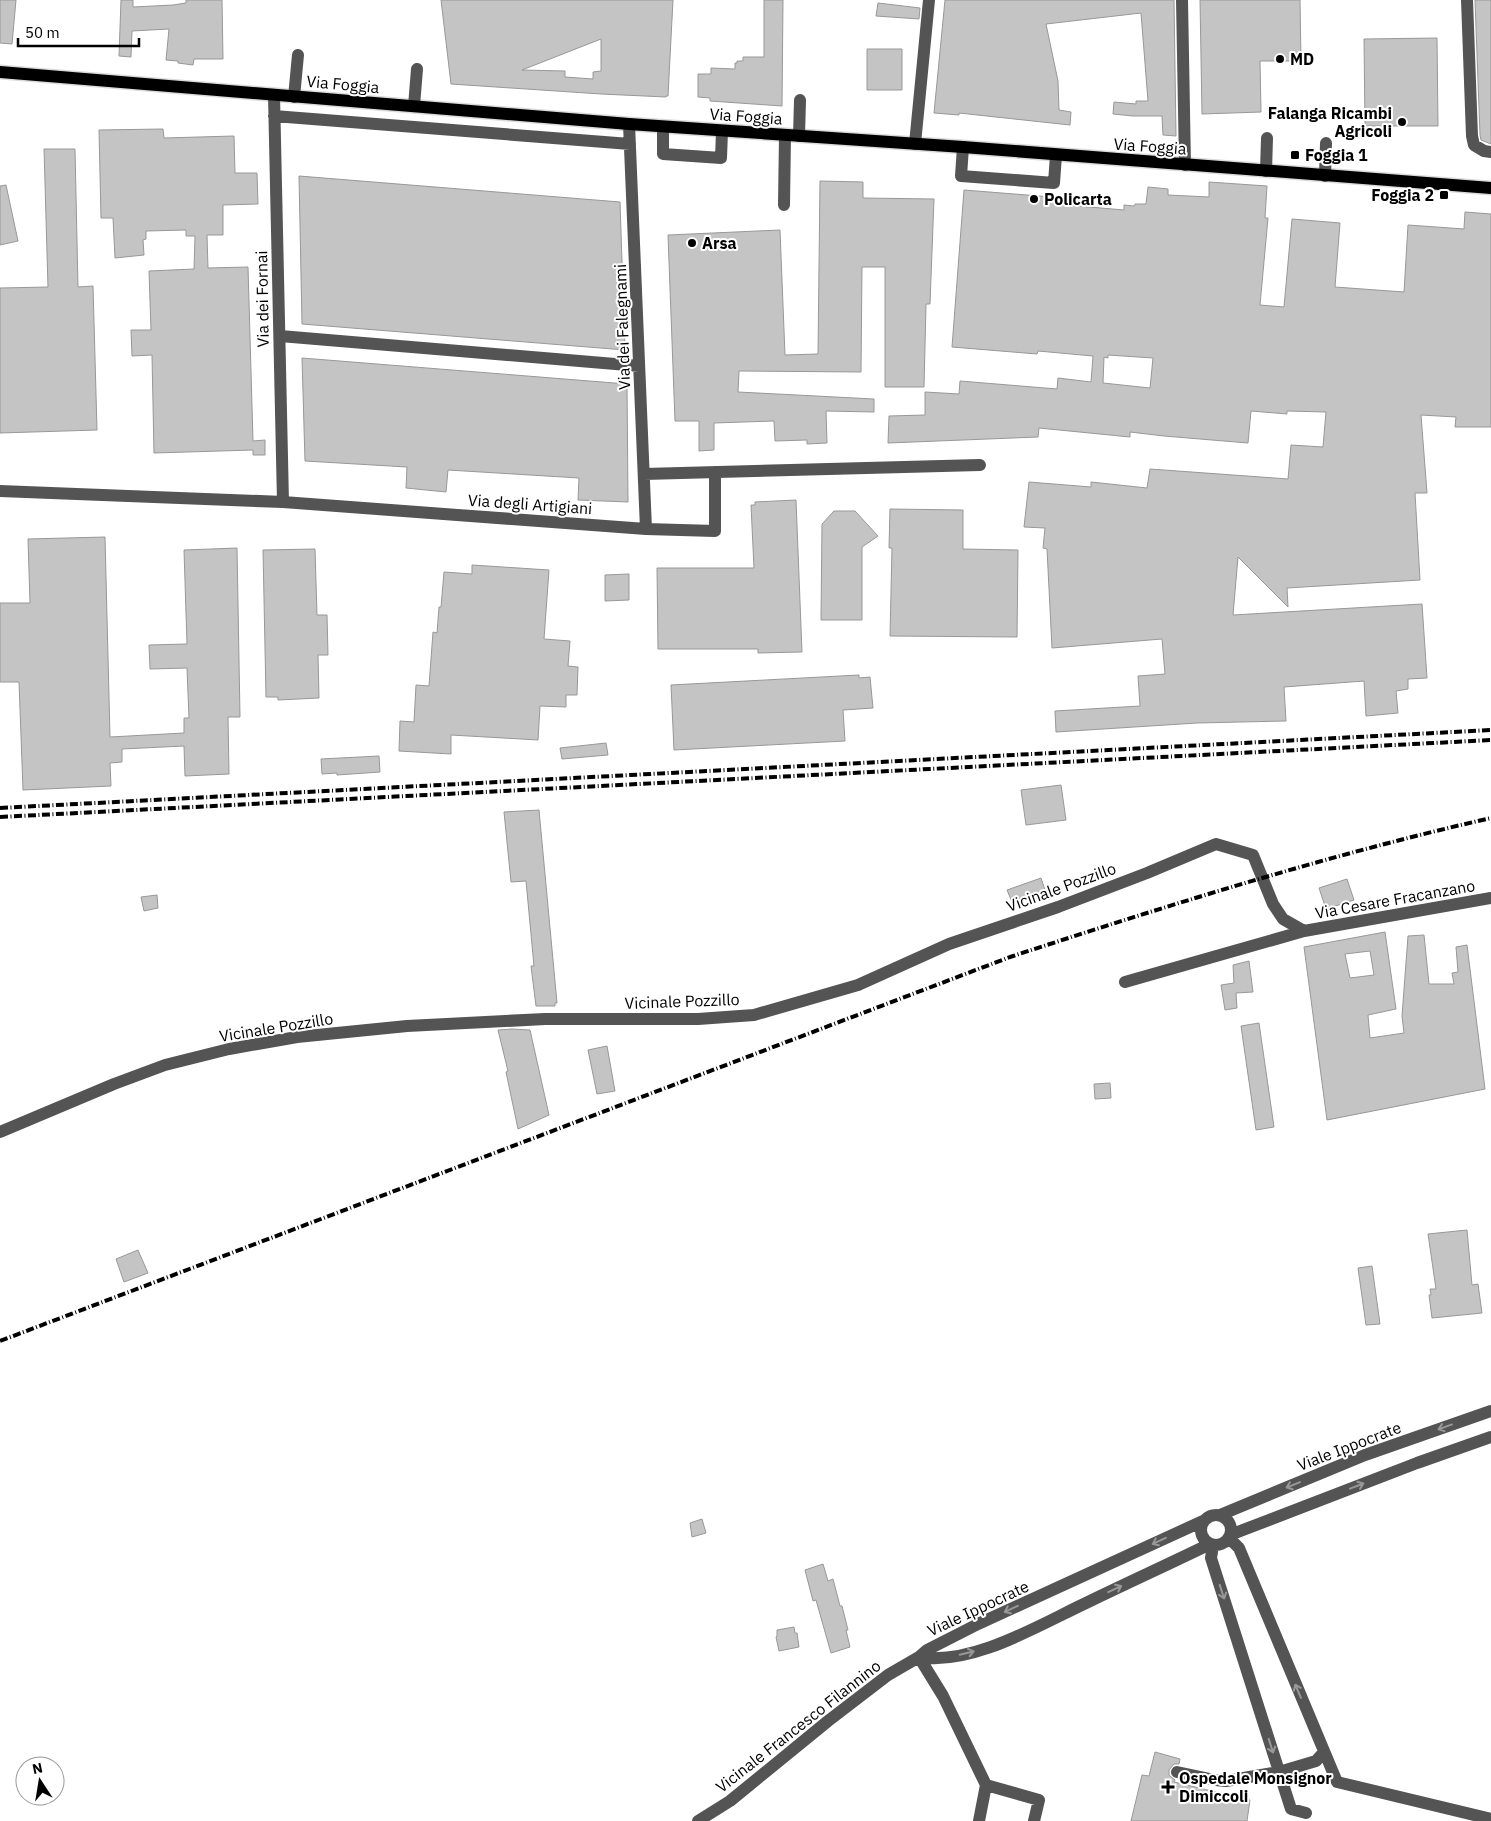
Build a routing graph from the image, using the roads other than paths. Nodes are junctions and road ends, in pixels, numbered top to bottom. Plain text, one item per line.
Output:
1 (929, 0) edge
2 (1182, 0) edge
3 (1467, 0) edge
4 (298, 55) dead end
5 (417, 68) dead end
6 (0, 72) edge
7 (274, 95) junction
8 (294, 97) junction
9 (800, 100) dead end
10 (414, 106) junction
11 (274, 116) junction
12 (629, 124) junction
13 (663, 127) junction
14 (722, 131) junction
15 (785, 135) junction
16 (799, 136) junction
17 (1267, 138) dead end
18 (1326, 143) dead end
19 (630, 144) junction
20 (915, 144) junction
21 (963, 147) junction
22 (1491, 152) edge
23 (1056, 155) junction
24 (1184, 164) junction
25 (1266, 171) junction
26 (1325, 176) junction
27 (1491, 188) edge
28 (784, 205) dead end
29 (280, 336) junction
30 (640, 366) junction
31 (980, 465) dead end
32 (715, 472) junction
33 (644, 474) junction
34 (0, 491) edge
35 (284, 502) junction
36 (646, 529) junction
37 (1491, 898) edge
38 (1304, 931) junction
39 (1125, 982) dead end
40 (0, 1132) edge
41 (1491, 1411) edge
42 (1491, 1438) edge
43 (1220, 1515) junction
44 (1203, 1521) junction
45 (1230, 1537) junction
46 (1211, 1544) junction
47 (919, 1657) junction
48 (1324, 1752) junction
49 (1177, 1772) dead end
50 (1280, 1772) junction
51 (986, 1786) junction
52 (1306, 1813) dead end
53 (1472, 1818) edge
54 (1491, 1819) edge
55 (698, 1821) edge
56 (979, 1821) edge
57 (1034, 1821) edge

1 - 20 street
2 - 24 street
3 - 22 street
4 - 8 street
5 - 10 street
6 - 7 main road, Via Foggia
7 - 8 main road, Via Foggia
7 - 11 street, Via dei Fornai
8 - 10 main road, Via Foggia
9 - 16 street
10 - 12 main road, Via Foggia
11 - 19 street
11 - 29 street, Via dei Fornai
12 - 13 main road, Via Foggia
12 - 19 street, Via dei Falegnami
13 - 14 main road, Via Foggia
13 - 14 street
14 - 15 main road, Via Foggia
15 - 16 main road, Via Foggia
15 - 28 street
16 - 20 main road, Via Foggia
17 - 25 street
18 - 26 street
19 - 30 street, Via dei Falegnami
20 - 21 main road, Via Foggia
21 - 23 main road, Via Foggia
21 - 23 street
23 - 24 main road, Via Foggia
24 - 25 main road, Via Foggia
25 - 26 main road, Via Foggia
26 - 27 main road, Via Foggia
29 - 30 street
29 - 35 street, Via dei Fornai
30 - 33 street, Via dei Falegnami
31 - 32 street
32 - 33 street
32 - 36 street, Via degli Artigiani
33 - 36 street, Via dei Falegnami
34 - 35 street, Via degli Artigiani
35 - 36 street, Via degli Artigiani
37 - 38 street, Via Cesare Fracanzano
38 - 39 street, Via Cesare Fracanzano
38 - 40 street, Vicinale Pozzillo
41 -> 43 street, Viale Ippocrate
45 -> 42 street, Viale Ippocrate
43 - 44 street, Viale Ippocrate
43 - 45 street
44 - 46 street
44 -> 47 street, Viale Ippocrate
45 - 46 street, Viale Ippocrate
48 -> 45 street
47 -> 46 street, Viale Ippocrate
46 -> 50 street
47 - 51 street
47 - 55 street, Vicinale Francesco Filannino
48 - 50 street
48 - 53 street
49 - 50 street
50 - 52 street
51 - 56 street
51 - 57 street
53 - 54 street

